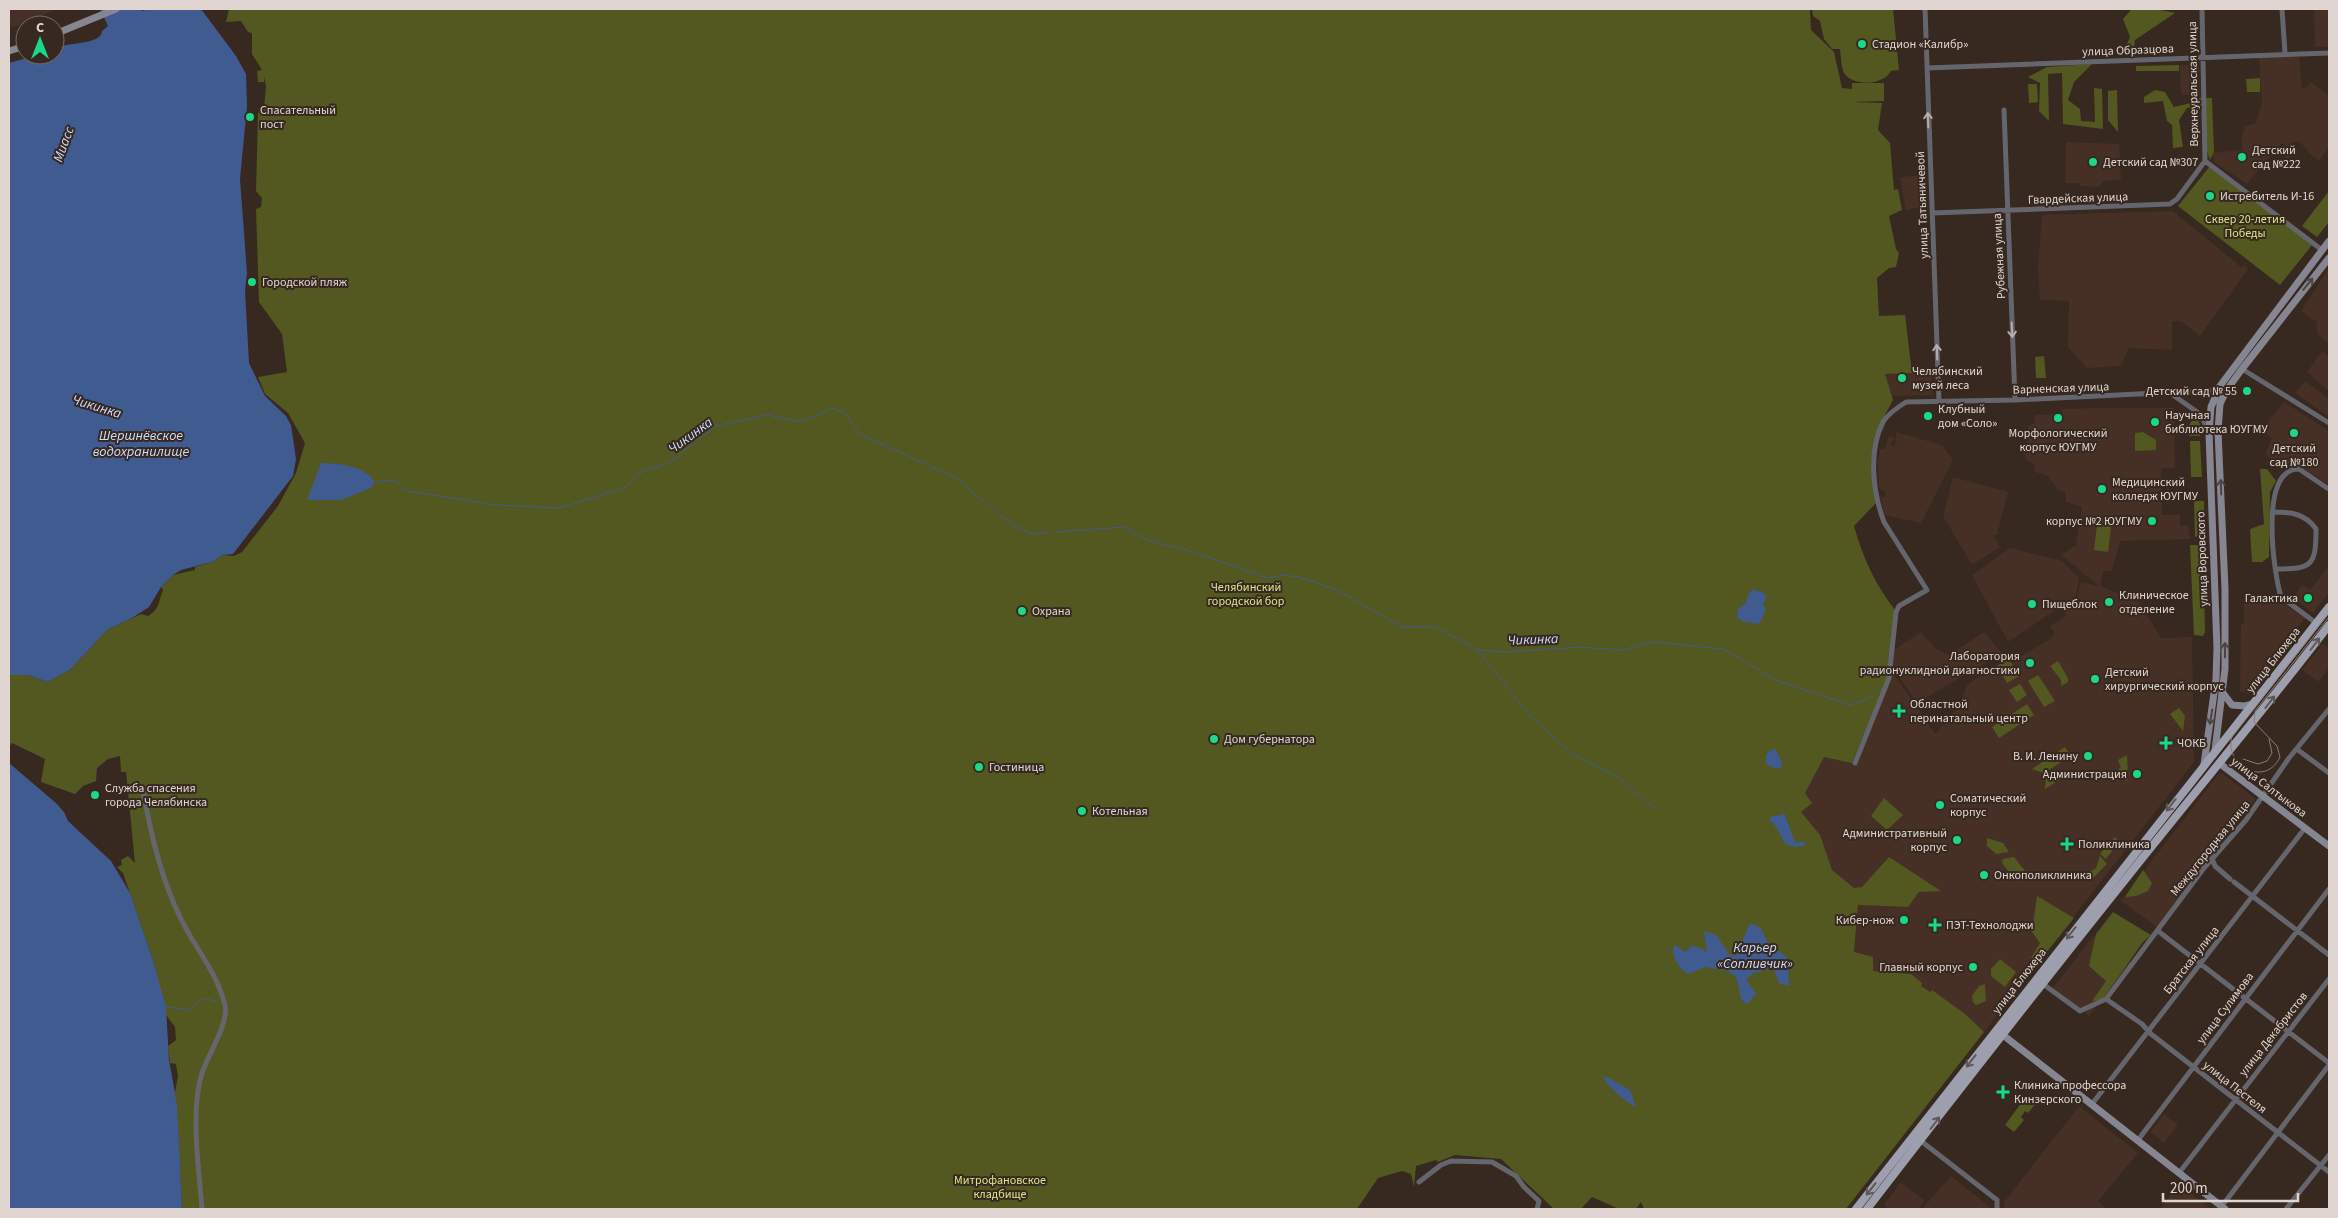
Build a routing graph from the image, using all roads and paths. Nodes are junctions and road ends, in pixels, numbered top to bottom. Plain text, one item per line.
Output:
1 (116, 9) edge
2 (1925, 9) edge
3 (2202, 9) edge
4 (2282, 9) edge
5 (65, 30) edge
6 (2285, 53) junction
7 (2329, 53) edge
8 (2202, 58) junction
9 (1927, 68) junction
10 (2004, 110) dead end
11 (2205, 161) junction
12 (2007, 211) junction
13 (1932, 213) junction
14 (2329, 241) edge
15 (2322, 250) junction
16 (2329, 258) edge
17 (2242, 369) junction
18 (2218, 390) junction
19 (2170, 393) junction
20 (2016, 400) junction
21 (1939, 401) junction
22 (2329, 423) edge
23 (2209, 433) junction
24 (2327, 488) dead end
25 (2272, 512) junction
26 (2276, 569) junction
27 (2329, 607) edge
28 (2316, 623) junction
29 (2329, 625) edge
30 (2223, 691) junction
31 (2253, 704) junction
32 (2329, 709) edge
33 (2215, 750) junction
34 (2298, 750) junction
35 (1855, 763) dead end
36 (2219, 763) junction
37 (2203, 766) junction
38 (2329, 774) edge
39 (143, 789) dead end
40 (2264, 797) junction
41 (2304, 828) junction
42 (2329, 846) edge
43 (2213, 860) junction
44 (2329, 889) edge
45 (2253, 896) junction
46 (2297, 931) junction
47 (2158, 932) junction
48 (2329, 955) edge
49 (2201, 964) junction
50 (2329, 979) edge
51 (2043, 984) junction
52 (2106, 999) junction
53 (2245, 999) junction
54 (1996, 1028) junction
55 (2148, 1031) junction
56 (2289, 1032) junction
57 (2004, 1034) junction
58 (2329, 1064) edge
59 (2193, 1067) junction
60 (2236, 1099) junction
61 (2092, 1104) junction
62 (2278, 1132) junction
63 (2138, 1140) junction
64 (1921, 1142) junction
65 (2329, 1155) edge
66 (2320, 1166) junction
67 (2329, 1172) edge
68 (2179, 1173) junction
69 (1420, 1182) dead end
70 (2224, 1208) edge
71 (202, 1209) edge
72 (1536, 1209) edge
73 (1856, 1209) edge
74 (1867, 1209) edge
75 (1997, 1209) edge
76 (2286, 1209) edge

1 - 5 main road
2 - 9 street, улица Татьяничевой
3 - 8 street, Верхнеуральская улица
4 - 6 street
6 - 7 street, улица Образцова
6 - 8 street, улица Образцова
8 - 9 street, улица Образцова
8 - 11 street, Верхнеуральская улица
13 -> 9 street, улица Татьяничевой
10 - 12 street, Рубежная улица
11 - 12 street, Гвардейская улица
11 - 15 street, Верхнеуральская улица
12 - 13 street, Гвардейская улица
12 -> 20 street, Рубежная улица
21 -> 13 street, улица Татьяничевой
14 - 15 main road, улица Воровского
15 - 18 main road, улица Воровского
17 -> 16 main road, улица Воровского
17 - 22 street
30 -> 17 main road, улица Воровского
18 - 19 street, Варненская улица
18 - 23 main road, улица Воровского
19 - 20 street, Варненская улица
19 - 23 street
20 - 21 street, Варненская улица
21 - 35 street, Варненская улица
23 -> 37 main road, улица Воровского
24 - 25 street
25 - 26 street
25 - 26 street
26 - 28 street
27 - 28 main road, улица Блюхера
28 - 31 main road, улица Блюхера
36 -> 29 main road, улица Блюхера
30 - 31 main road
30 - 33 main road, улица Воровского
31 - 33 main road, улица Блюхера
32 - 34 street, Междугородная улица
33 - 36 main road, улица Воровского
33 - 37 main road, улица Блюхера
34 - 38 street
34 - 40 street, Междугородная улица
36 - 37 main road
36 - 40 main road, улица Салтыкова
36 - 51 main road, улица Блюхера
37 -> 54 main road, улица Блюхера
39 - 71 street
40 - 41 main road, улица Салтыкова
40 - 43 street, Междугородная улица
41 - 42 main road, улица Салтыкова
41 - 45 street, Братская улица
43 - 45 street
43 - 47 street, Междугородная улица
44 - 46 street, улица Сулимова
45 - 46 street
45 - 49 street, Братская улица
46 - 48 street
46 - 53 street, улица Сулимова
47 - 49 street
47 - 52 street, Междугородная улица
49 - 53 street
49 - 55 street, Братская улица
50 - 56 street, улица Декабристов
51 - 52 street
51 - 57 main road, улица Блюхера
52 - 55 street, улица Пестеля
53 - 56 street
53 - 59 street, улица Сулимова
54 - 57 main road
54 -> 73 main road, улица Блюхера
55 - 59 street, улица Пестеля
55 - 61 street, Братская улица
56 - 58 street
56 - 60 street, улица Декабристов
57 - 61 main road
64 -> 57 main road, улица Блюхера
58 - 62 street
59 - 60 street, улица Пестеля
59 - 63 street, улица Сулимова
60 - 62 street, улица Пестеля
60 - 68 street, улица Декабристов
61 - 63 main road
62 - 66 street, улица Пестеля
62 - 70 street
63 - 68 main road
64 - 74 main road, улица Блюхера
64 - 75 street
65 - 66 street
66 - 67 street, улица Пестеля
66 - 76 street
68 - 70 main road
69 - 72 street

